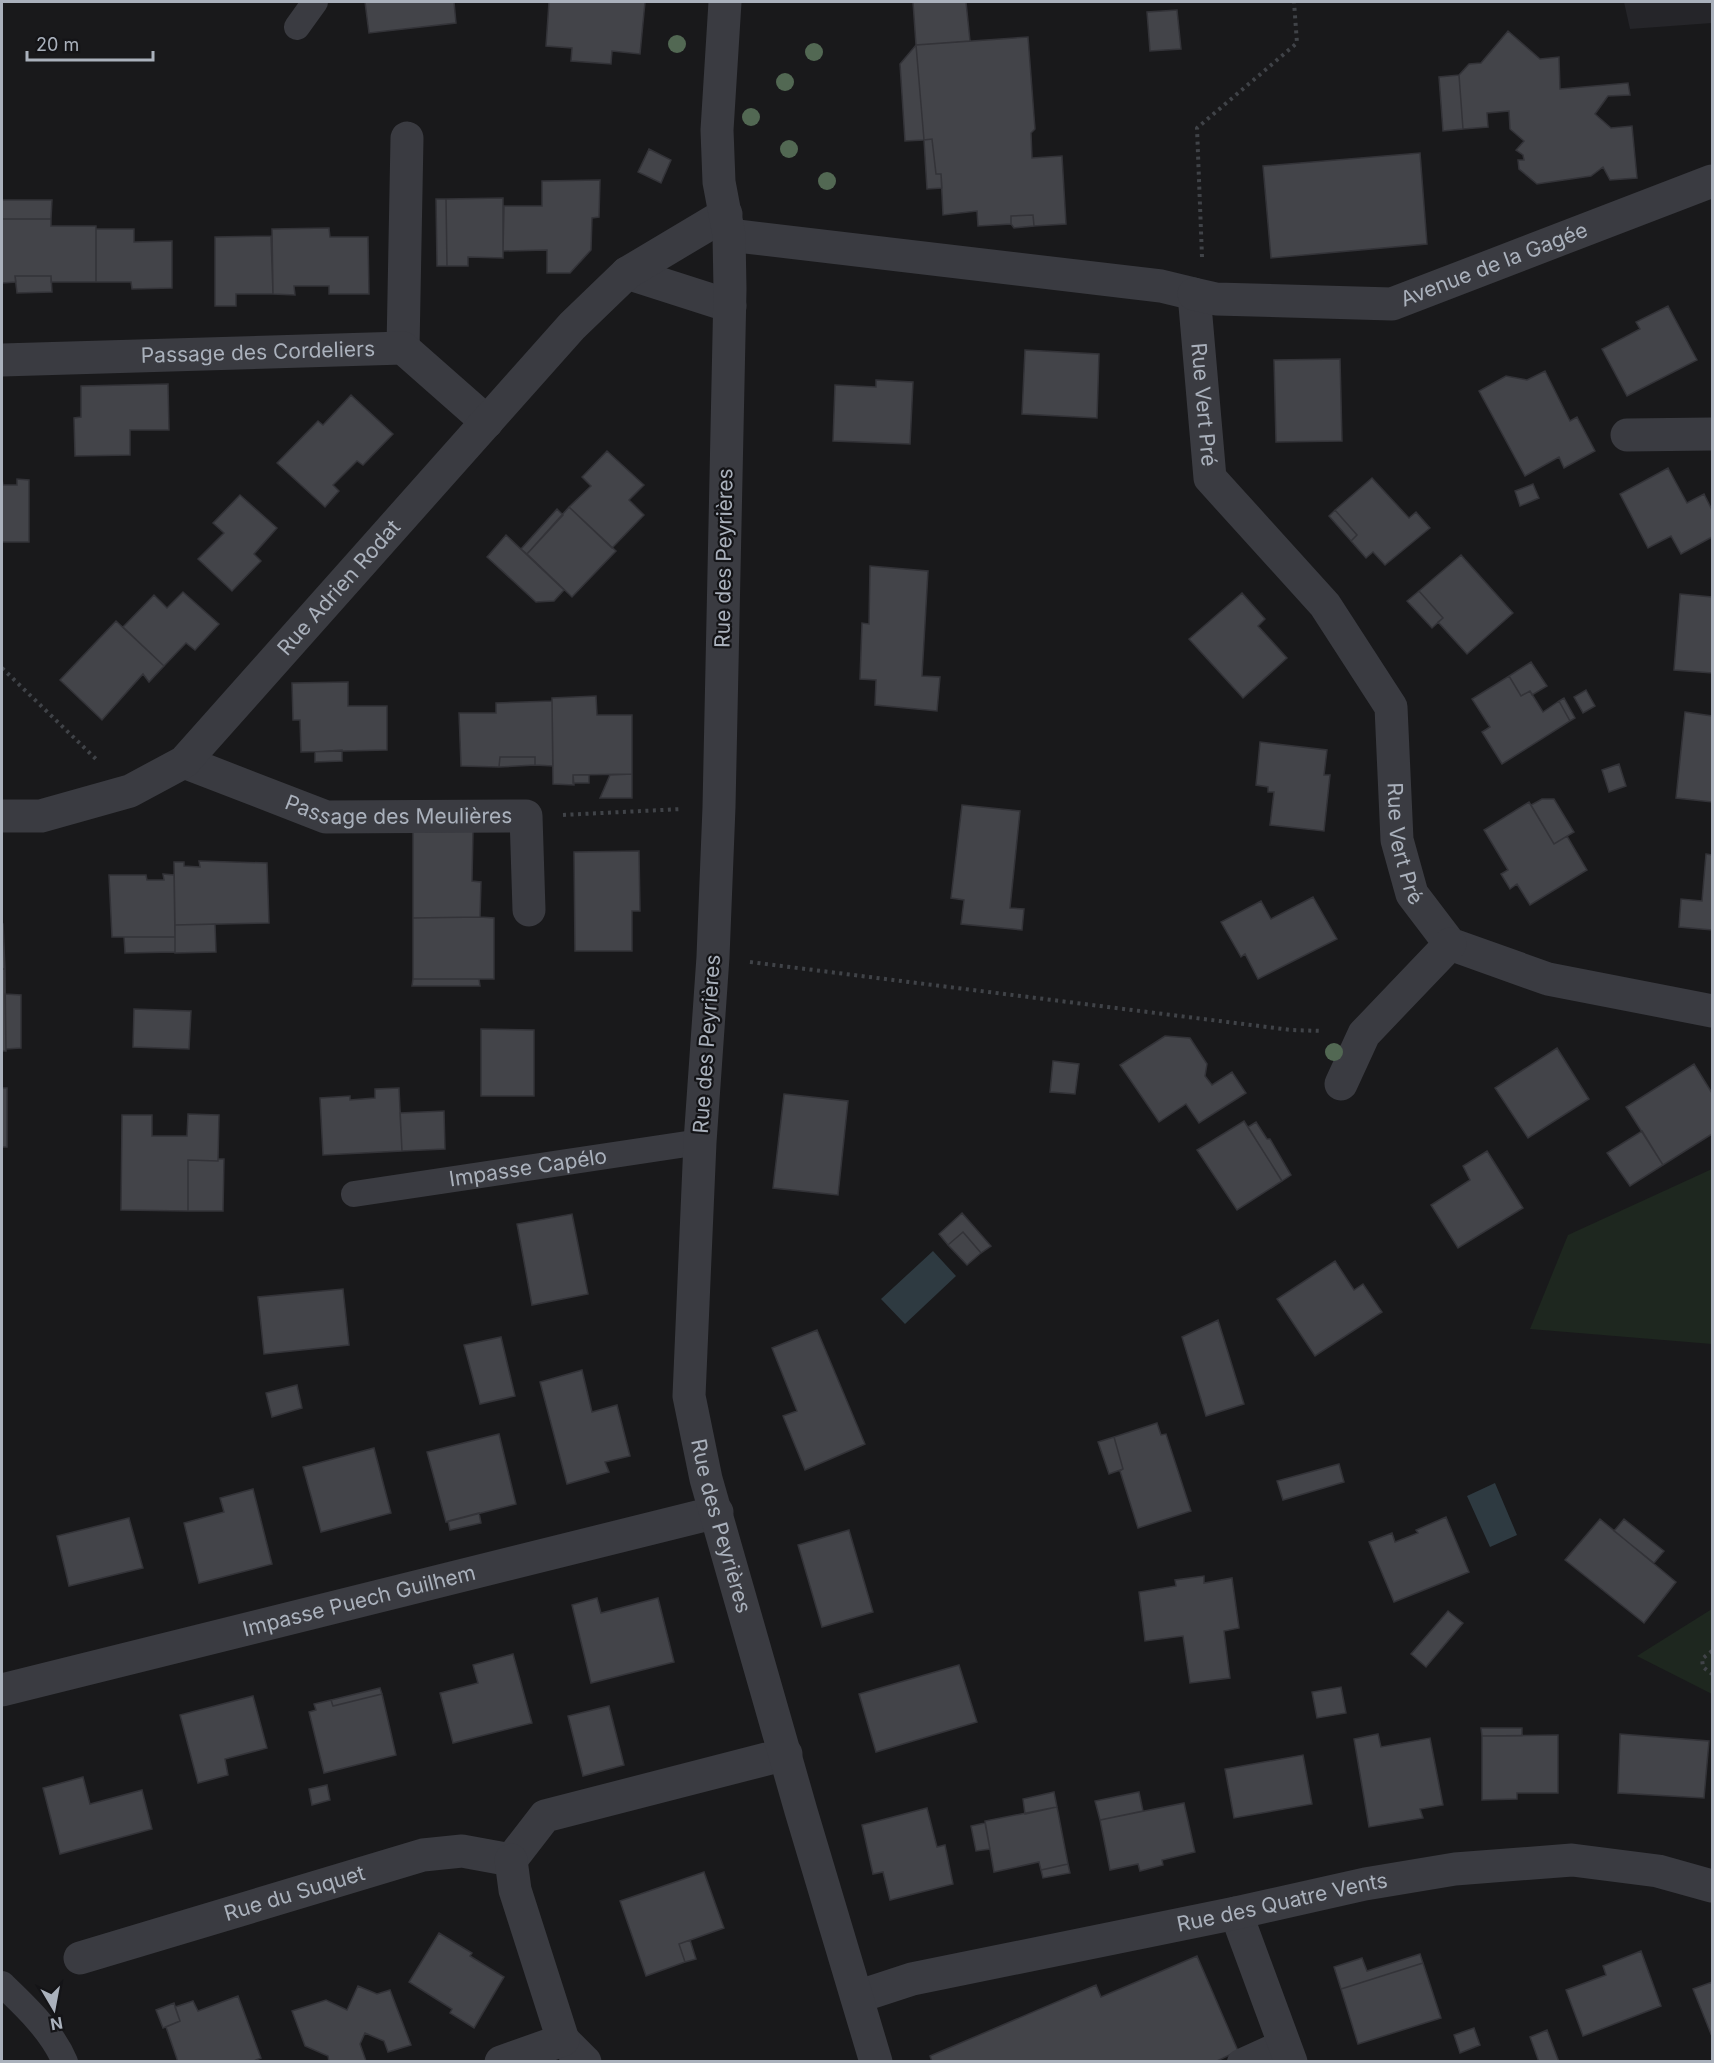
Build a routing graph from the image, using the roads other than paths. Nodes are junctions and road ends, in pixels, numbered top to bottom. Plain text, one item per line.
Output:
1 (315, 2) edge
2 (725, 2) edge
3 (297, 27) dead end
4 (407, 138) dead end
5 (1713, 181) edge
6 (727, 225) junction
7 (627, 273) junction
8 (1194, 294) junction
9 (730, 306) junction
10 (403, 348) junction
11 (2, 360) edge
12 (487, 422) junction
13 (1713, 434) edge
14 (1626, 435) dead end
15 (184, 762) junction
16 (2, 816) edge
17 (529, 910) dead end
18 (1450, 944) junction
19 (1713, 1011) edge
20 (1341, 1084) dead end
21 (700, 1142) junction
22 (354, 1194) dead end
23 (717, 1512) junction
24 (2, 1690) edge
25 (786, 1754) junction
26 (511, 1860) junction
27 (1713, 1886) edge
28 (1236, 1913) junction
29 (80, 1958) dead end
30 (2, 1984) edge
31 (857, 1997) junction
32 (574, 2051) edge
33 (1288, 2052) edge
34 (65, 2061) edge
35 (501, 2061) edge
36 (876, 2061) edge
37 (1240, 2061) edge

1 - 3 lane
2 - 6 street, Rue des Peyrières
4 - 10 street
5 - 8 street, Avenue de la Gagée
6 - 7 street, Rue Adrien Rodat
6 - 8 street
6 - 9 street, Rue des Peyrières
7 - 9 street
7 - 12 street, Rue Adrien Rodat
8 - 18 street, Rue Vert Pré
9 - 21 street, Rue des Peyrières
10 - 11 street, Passage des Cordeliers
10 - 12 street, Passage des Cordeliers
12 - 15 street, Rue Adrien Rodat
13 - 14 street
15 - 16 street, Rue Adrien Rodat
15 - 17 street, Passage des Meulières
18 - 19 street
18 - 20 street
21 - 22 lane, Impasse Capélo
21 - 23 street, Rue des Peyrières
23 - 24 street, Impasse Puech Guilhem
23 - 25 street, Rue des Peyrières
25 - 26 street
25 - 31 street, Rue des Peyrières
26 - 29 street, Rue du Suquet
26 - 32 street
27 - 28 street, Rue des Quatre Vents
28 - 31 street, Rue des Quatre Vents
28 - 33 street
30 - 34 lane
31 - 36 street, Rue des Peyrières
32 - 35 street
33 - 37 lane

